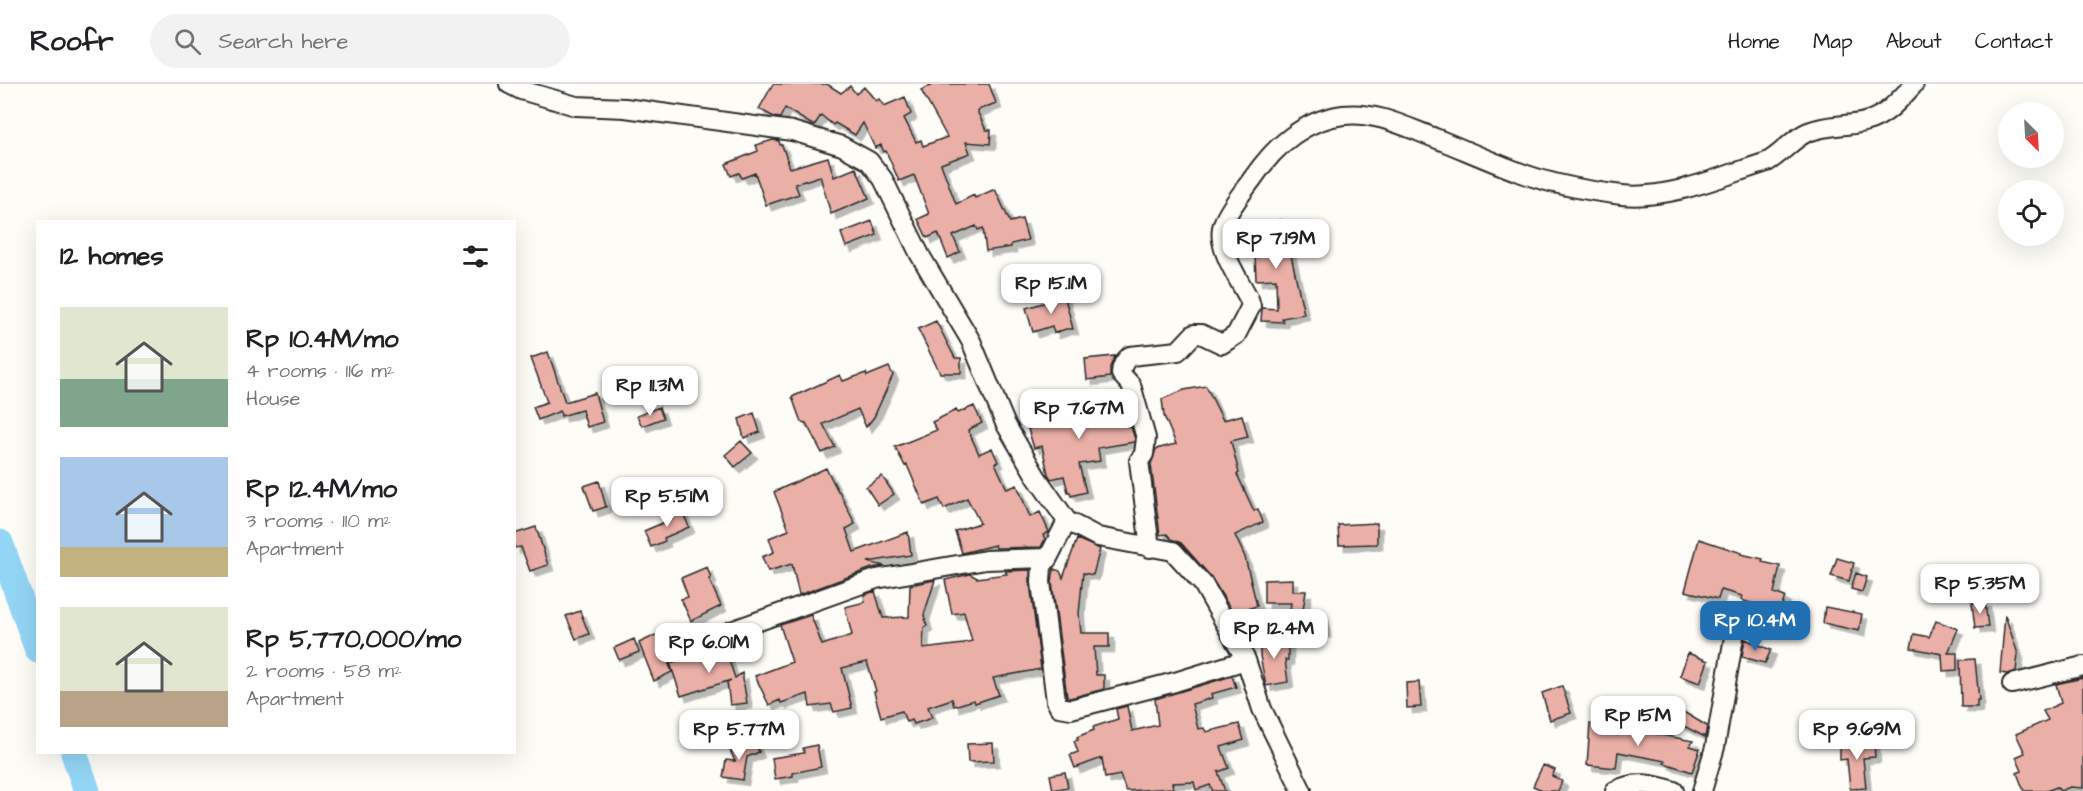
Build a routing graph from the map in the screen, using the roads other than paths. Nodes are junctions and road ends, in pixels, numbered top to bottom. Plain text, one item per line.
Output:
1 (509, 84) edge
2 (1914, 84) edge
3 (1067, 521) junction
4 (1150, 548) junction
5 (1048, 558) junction
6 (731, 631) dead end
7 (1734, 637) dead end
8 (1246, 660) junction
9 (2083, 666) edge
10 (2012, 684) dead end
11 (1302, 791) edge
12 (1615, 791) edge
13 (1674, 791) edge
14 (1702, 791) edge

1 - 3 street
2 - 4 street
3 - 4 street
3 - 5 street
4 - 8 street
5 - 6 street
5 - 8 street
7 - 14 street
8 - 11 street
9 - 10 street
12 - 13 street

